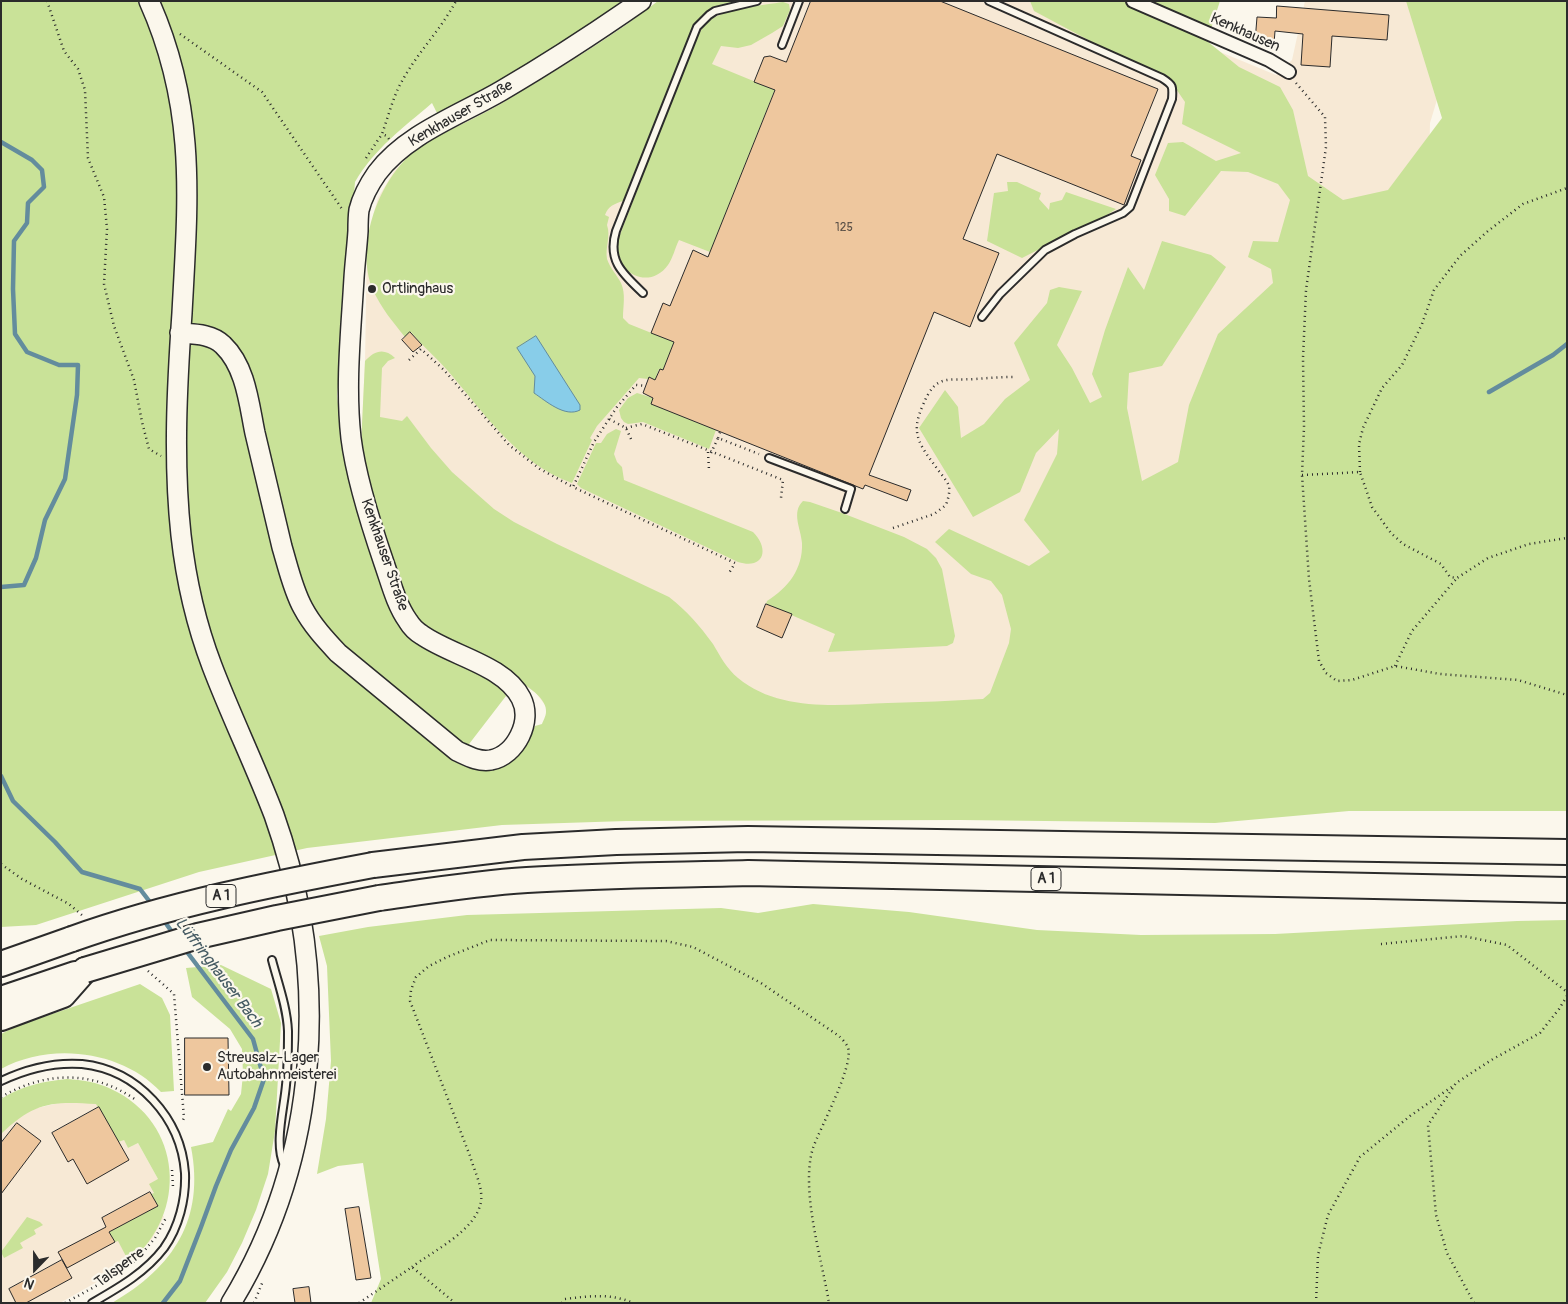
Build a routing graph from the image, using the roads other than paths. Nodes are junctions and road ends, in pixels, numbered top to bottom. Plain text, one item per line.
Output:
1 (149, 1) edge
2 (641, 1) edge
3 (757, 1) edge
4 (799, 1) edge
5 (989, 1) edge
6 (1133, 1) edge
7 (782, 45) dead end
8 (1289, 72) road end
9 (643, 293) dead end
10 (982, 317) dead end
11 (180, 333) junction
12 (769, 458) dead end
13 (845, 509) dead end
14 (1567, 852) edge
15 (1567, 890) edge
16 (72, 939) junction
17 (1, 946) edge
18 (272, 960) dead end
19 (1, 964) edge
20 (85, 970) junction
21 (1, 999) edge
22 (1, 1018) edge
23 (1, 1082) edge
24 (288, 1172) junction
25 (92, 1303) edge
26 (231, 1303) edge

1 - 11 street
2 - 11 street, Kenkhauser Straße
3 - 9 lane
4 - 7 lane
5 - 10 lane
6 - 8 street, Kenkhausen
11 - 24 street
12 - 13 lane
14 - 16 highway, A 1, bridge
15 - 20 highway, A 1, bridge
16 - 17 highway
16 - 19 highway, A 1
18 - 24 lane
20 - 21 highway, A 1
20 - 22 highway
23 - 25 lane, Talsperre
24 - 26 street

